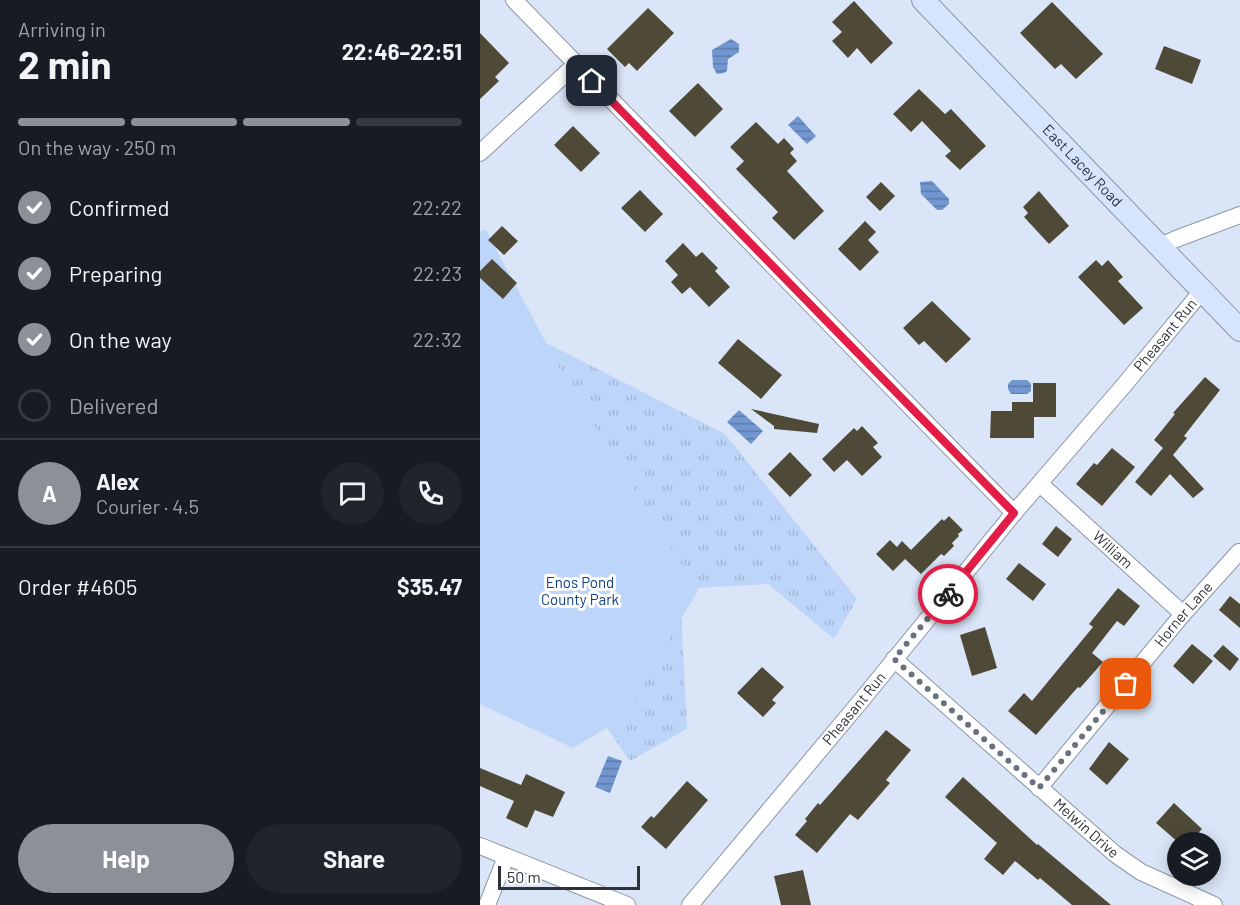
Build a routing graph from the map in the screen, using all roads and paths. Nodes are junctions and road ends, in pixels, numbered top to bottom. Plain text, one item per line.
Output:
1 (514, 0) edge
2 (923, 0) edge
3 (576, 64) junction
4 (480, 153) edge
5 (1240, 215) edge
6 (1160, 246) junction
7 (1202, 291) junction
8 (1240, 330) edge
9 (1041, 484) junction
10 (1014, 513) junction
11 (1239, 552) edge
12 (1183, 614) junction
13 (894, 659) junction
14 (1039, 788) junction
15 (480, 846) edge
16 (506, 857) junction
17 (487, 905) edge
18 (627, 905) edge
19 (690, 905) edge
20 (1214, 905) edge

1 - 3 street
2 - 6 street, East Lacey Road
3 - 4 street
3 - 10 street
5 - 6 street
6 - 7 street, East Lacey Road
7 - 8 street, East Lacey Road
7 - 9 street, Pheasant Run
9 - 10 street, Pheasant Run
9 - 12 street, William
10 - 13 street, Pheasant Run
11 - 12 street, Horner Lane
12 - 14 street, Horner Lane
13 - 14 street, Melwin Drive
13 - 19 street, Pheasant Run
14 - 20 street, Melwin Drive
15 - 16 street
16 - 17 street
16 - 18 street

